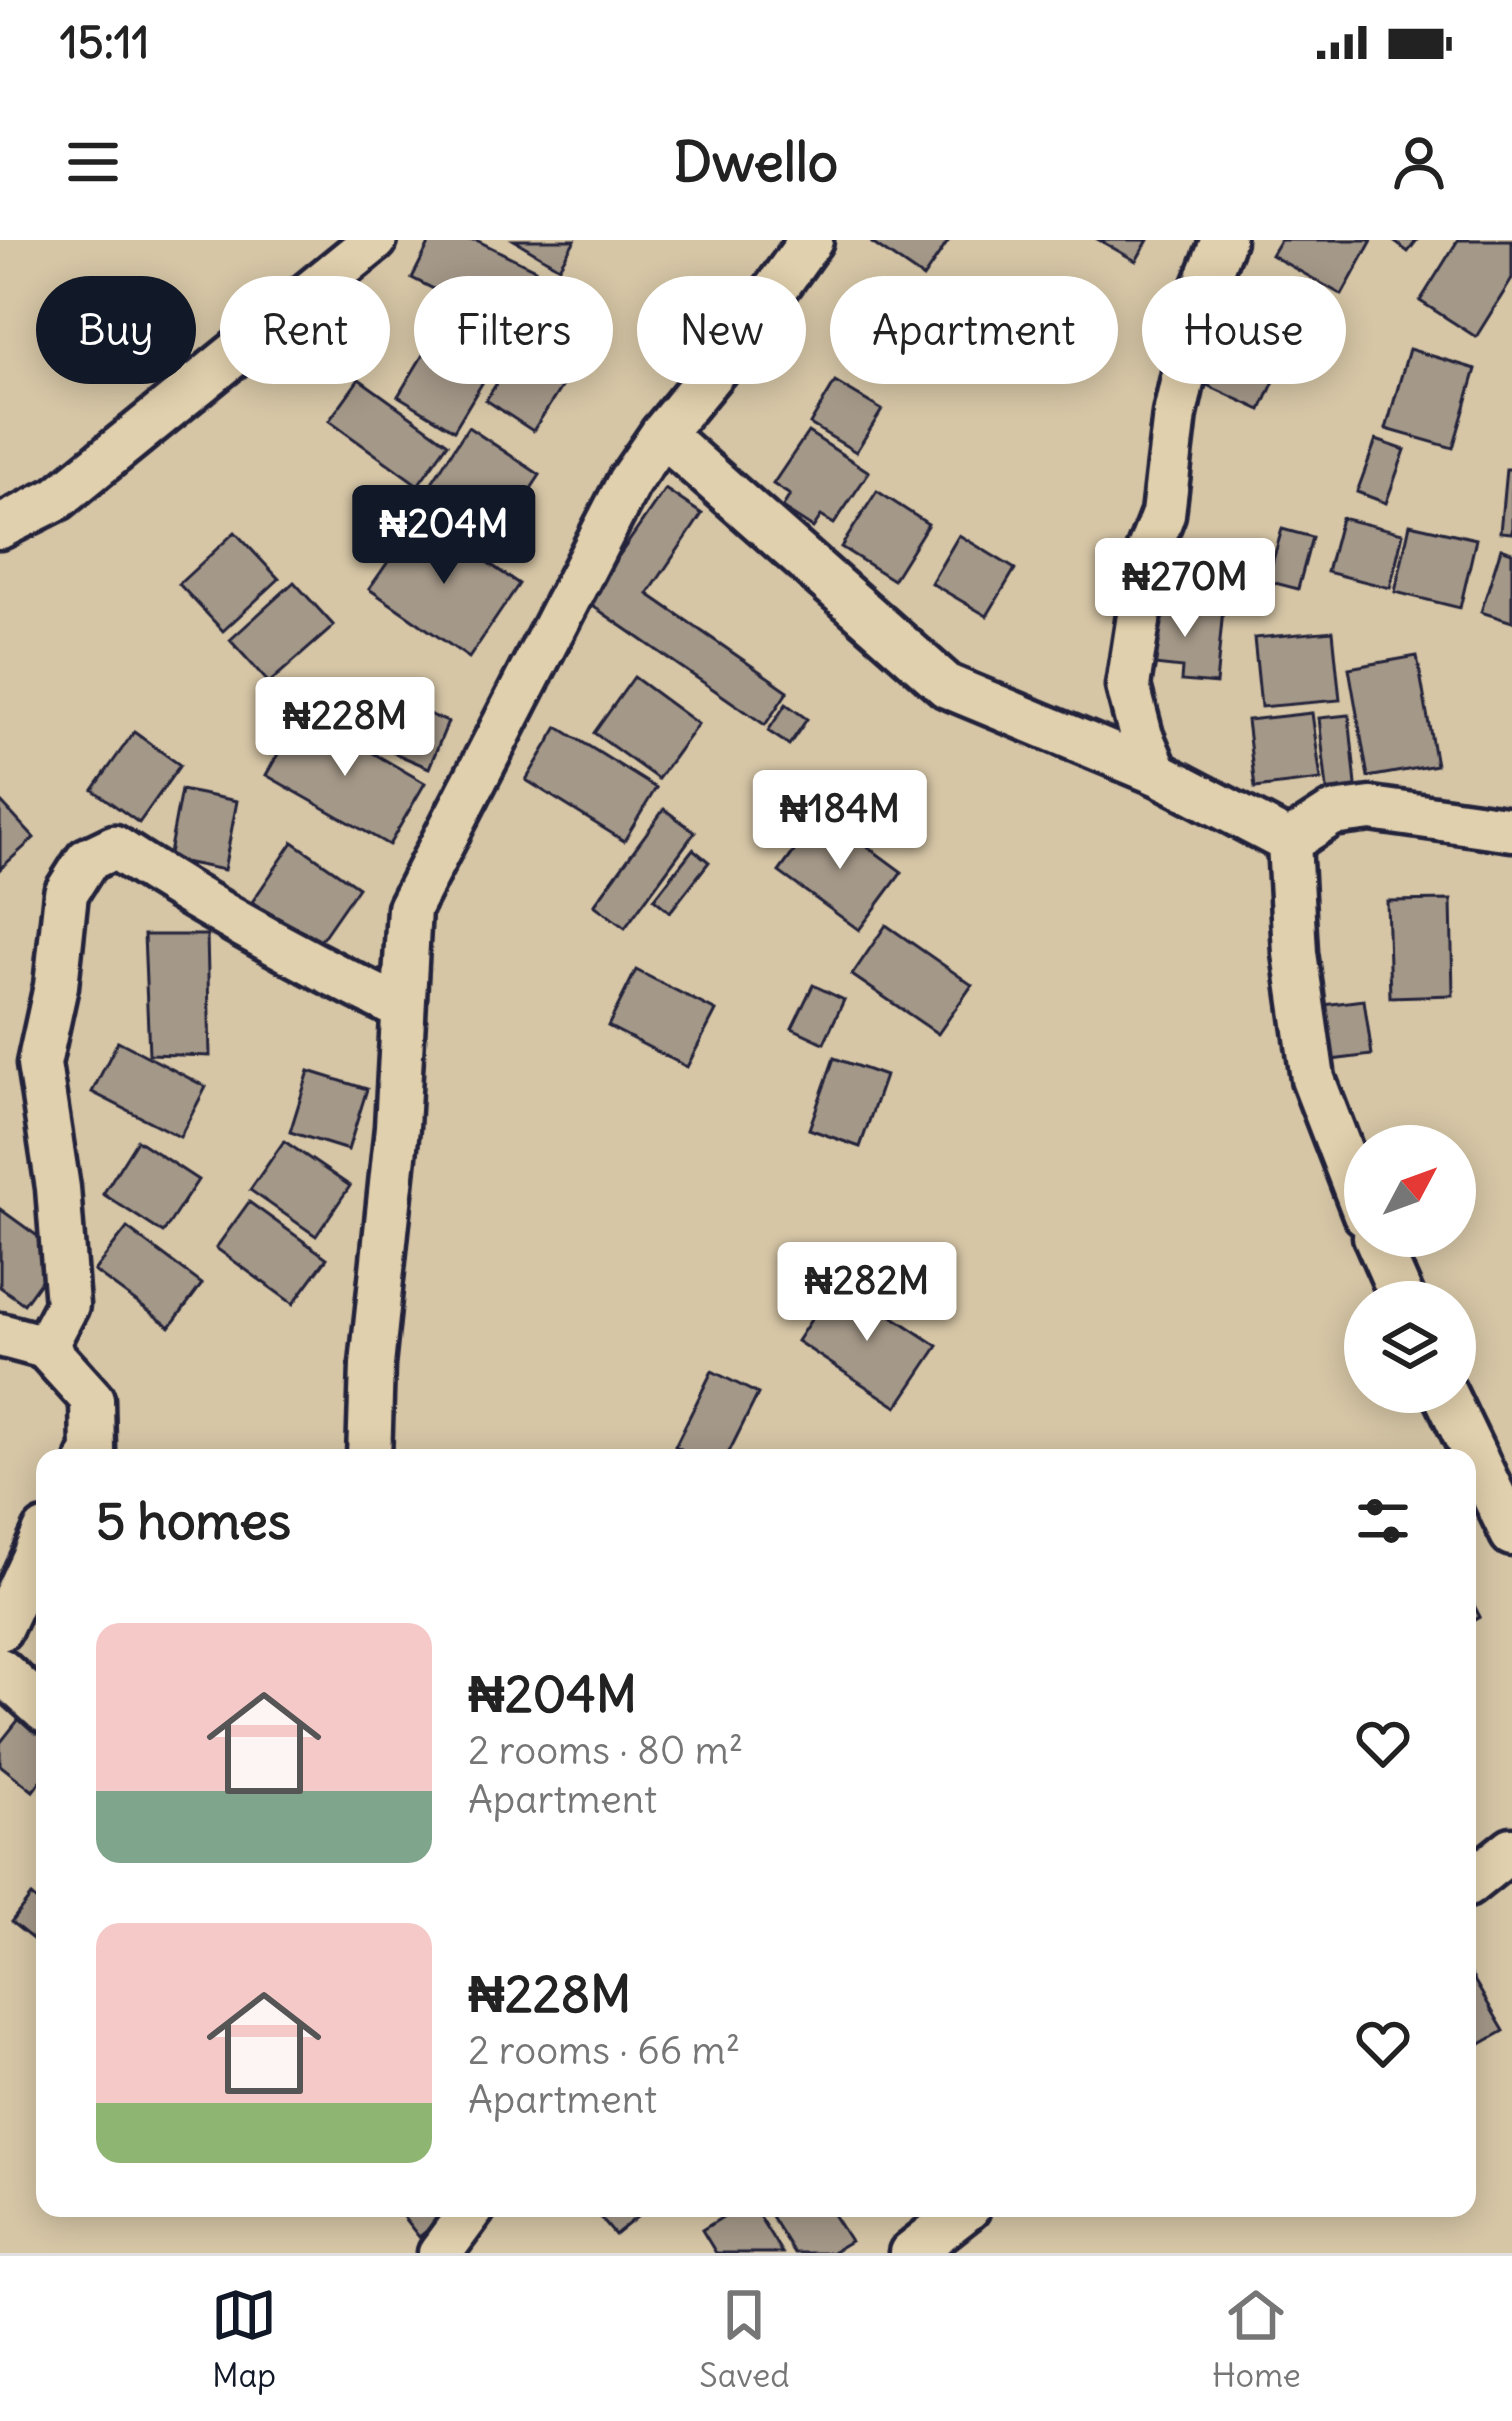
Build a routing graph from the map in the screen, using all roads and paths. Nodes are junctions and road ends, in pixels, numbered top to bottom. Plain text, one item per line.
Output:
1 (375, 240) edge
2 (811, 240) edge
3 (1223, 240) edge
4 (662, 434) junction
5 (0, 526) edge
6 (1157, 772) junction
7 (1512, 829) edge
8 (1289, 842) junction
9 (404, 1009) junction
10 (1344, 1159) edge
11 (0, 1335) edge
12 (45, 1347) junction
13 (1452, 1413) edge
14 (92, 1449) edge
15 (369, 1449) edge
16 (1465, 1449) edge
17 (1476, 1475) edge
18 (1512, 1534) edge
19 (36, 1551) edge
20 (0, 1629) edge
21 (0, 1670) edge
22 (36, 1703) edge
23 (1512, 1849) edge
24 (1476, 1878) edge
25 (466, 2217) edge
26 (440, 2253) edge

1 - 5 street
2 - 4 street
3 - 6 street
4 - 6 street
4 - 9 street
6 - 8 street
7 - 8 street
8 - 10 street
9 - 12 street
9 - 15 street
11 - 12 street
12 - 14 street
13 - 16 street
17 - 18 street
19 - 20 street
21 - 22 street
23 - 24 street
25 - 26 street

